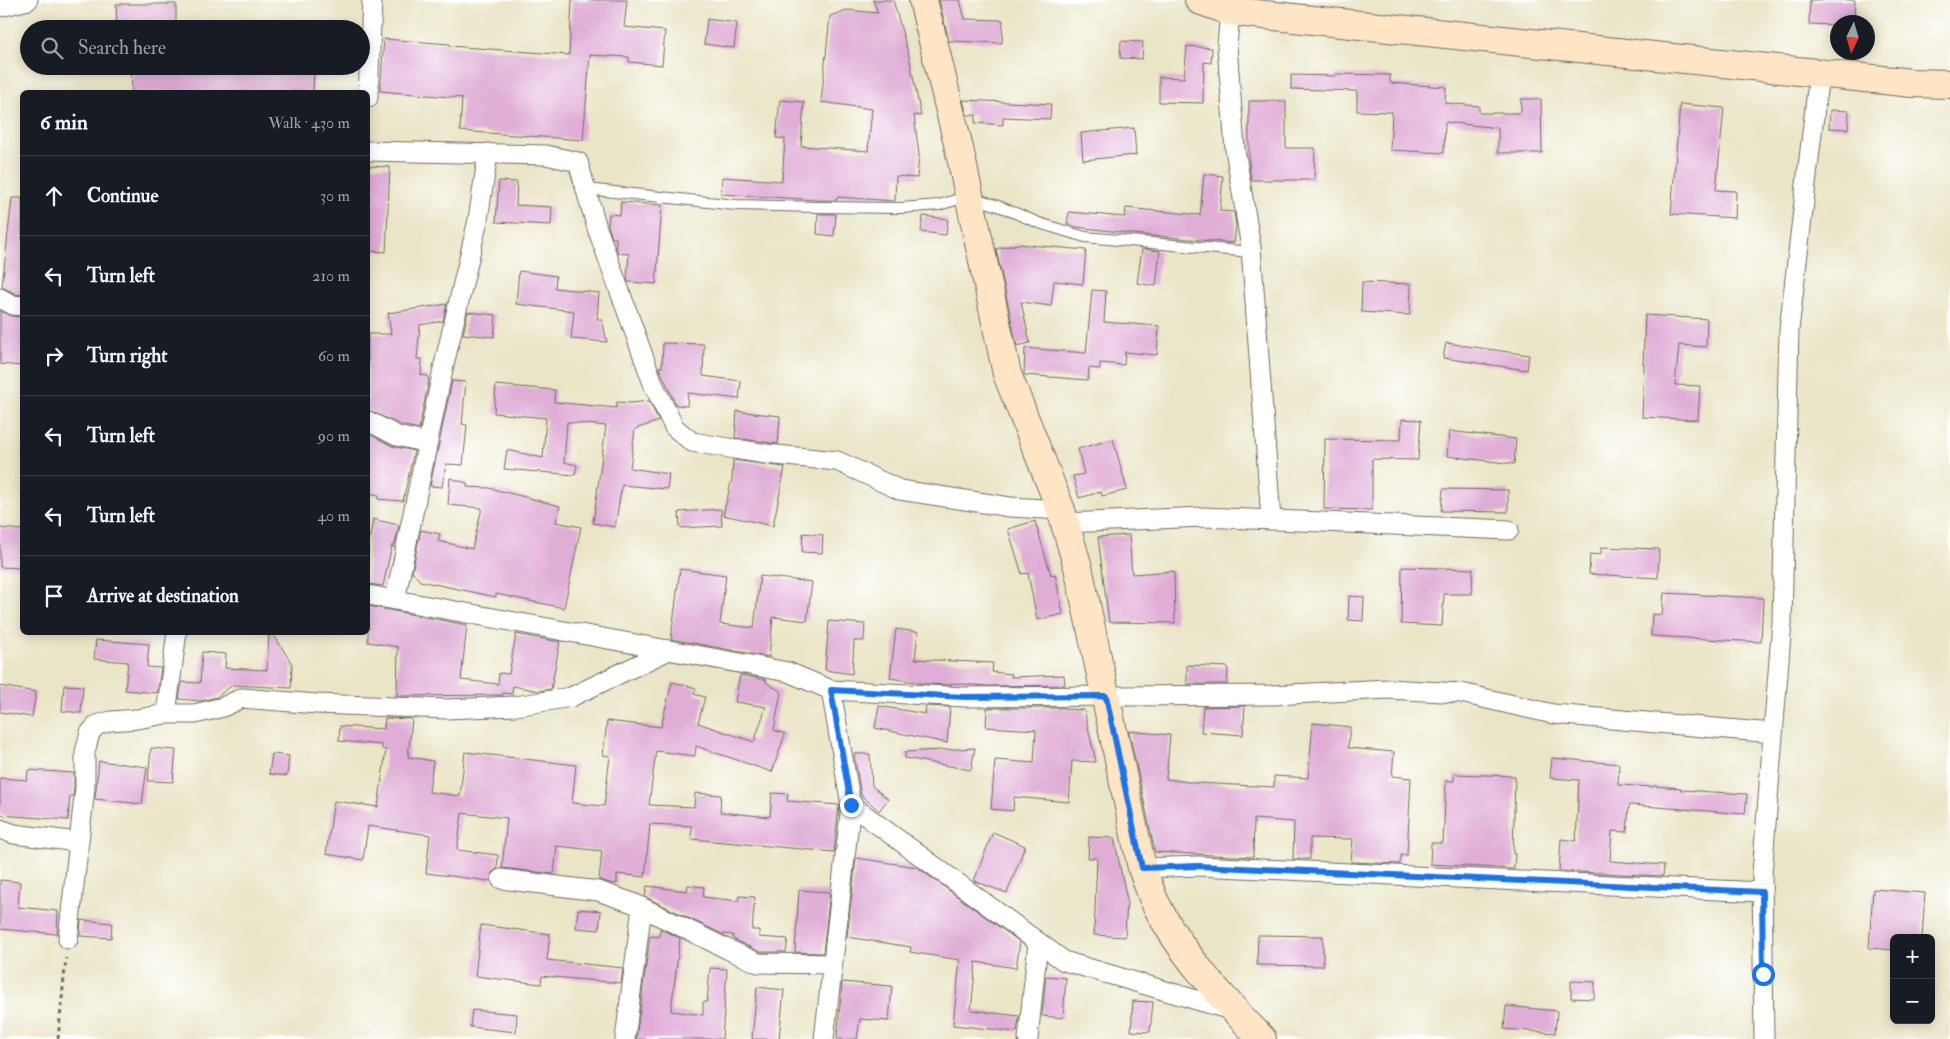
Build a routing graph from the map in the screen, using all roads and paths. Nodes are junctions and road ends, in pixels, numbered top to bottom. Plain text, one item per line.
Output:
1 (28, 0) edge
2 (372, 0) edge
3 (923, 0) edge
4 (1199, 0) edge
5 (0, 7) edge
6 (1230, 11) junction
7 (370, 49) edge
8 (1819, 74) junction
9 (369, 75) edge
10 (1950, 84) edge
11 (368, 90) edge
12 (370, 151) edge
13 (488, 153) junction
14 (586, 189) junction
15 (969, 196) junction
16 (1251, 252) junction
17 (0, 298) edge
18 (20, 306) edge
19 (370, 422) edge
20 (428, 443) junction
21 (1063, 516) junction
22 (1271, 520) junction
23 (1509, 530) dead end
24 (370, 596) edge
25 (395, 600) junction
26 (177, 635) edge
27 (669, 650) junction
28 (831, 690) junction
29 (1106, 696) junction
30 (166, 714) junction
31 (1773, 733) junction
32 (851, 805) junction
33 (0, 829) edge
34 (78, 842) junction
35 (1142, 868) junction
36 (502, 879) dead end
37 (1762, 892) junction
38 (642, 907) junction
39 (68, 939) joint
40 (1038, 942) junction
41 (832, 964) junction
42 (1235, 1011) junction
43 (58, 1039) edge
44 (625, 1039) edge
45 (824, 1039) edge
46 (1028, 1039) edge
47 (1262, 1039) edge
48 (1764, 1039) edge

1 - 5 street
2 - 7 street
3 - 15 street
4 - 6 street
6 - 8 street
6 - 16 street
8 - 10 street
8 - 31 street
9 - 11 street
12 - 13 street
13 - 14 street
13 - 20 street
14 - 15 lane
14 - 21 street
15 - 16 lane
15 - 21 street
16 - 22 street
17 - 18 street
19 - 20 street
20 - 25 street
21 - 22 street
21 - 29 street
22 - 23 street
24 - 25 street
25 - 27 street
26 - 30 street
27 - 28 street
27 - 30 street
28 - 29 street
28 - 32 street
29 - 31 street
29 - 35 street
30 - 34 street
31 - 37 street
32 - 40 street
32 - 41 street
33 - 34 street
34 - 39 street
35 - 37 street
35 - 42 street
36 - 38 street
37 - 48 street
38 - 41 street
38 - 44 street
39 - 43 path
40 - 42 street
40 - 46 street
41 - 45 street
42 - 47 street

